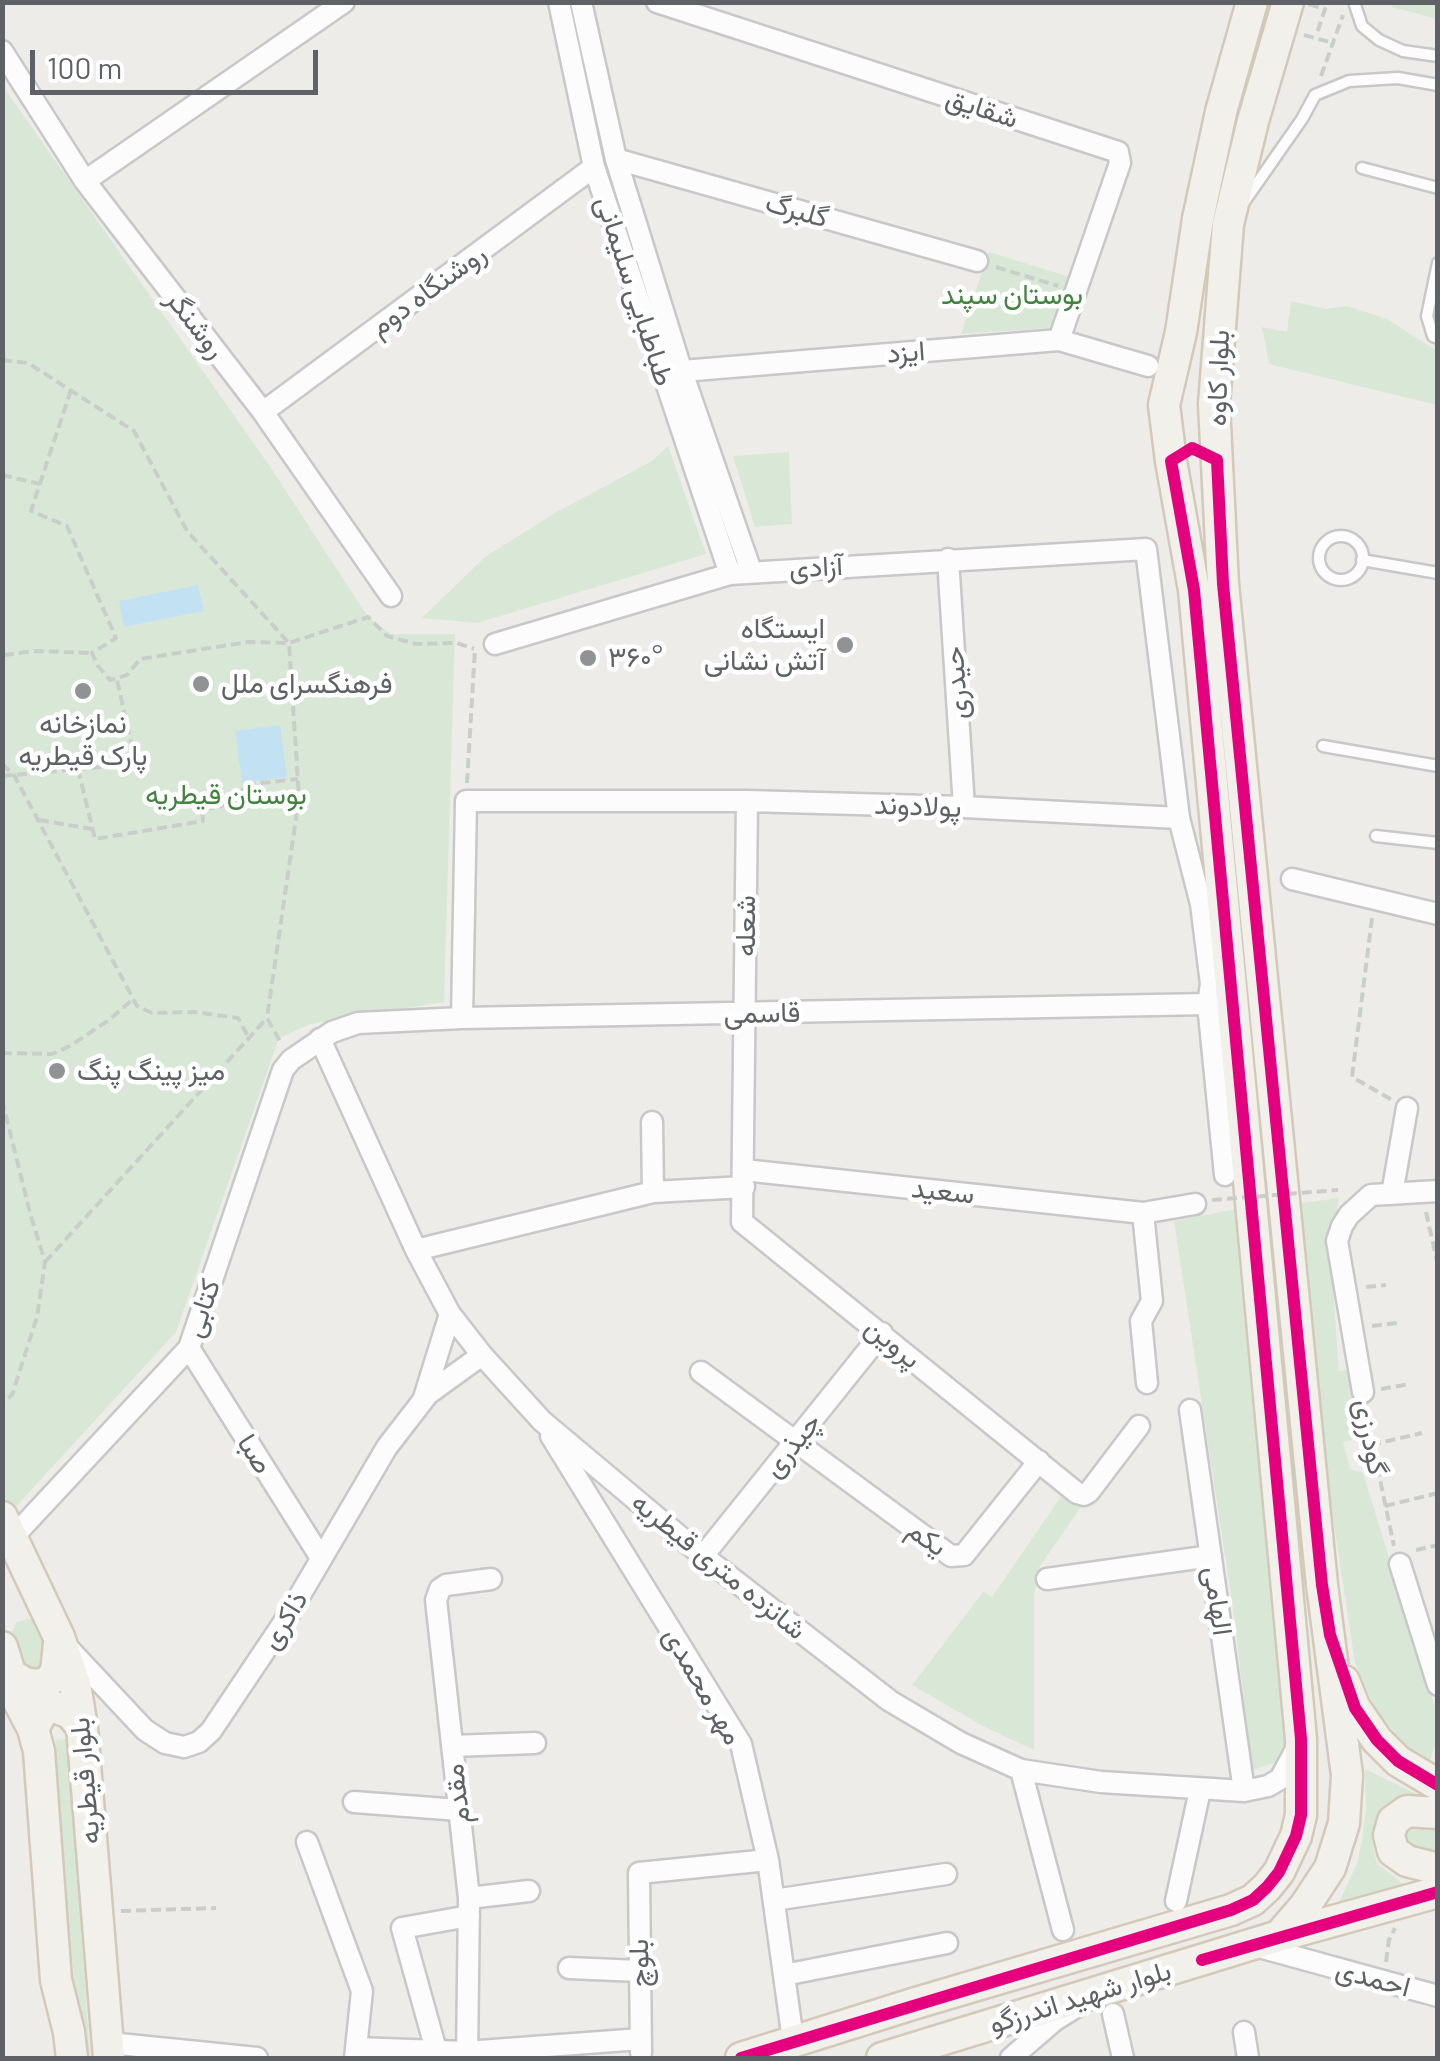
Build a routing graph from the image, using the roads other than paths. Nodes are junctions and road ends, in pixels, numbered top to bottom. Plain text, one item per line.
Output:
1 (344, 2) edge
2 (560, 2) edge
3 (581, 2) edge
4 (657, 2) edge
5 (1252, 2) edge
6 (1354, 2) edge
7 (1284, 15) edge
8 (2, 51) edge
9 (1438, 56) edge
10 (1438, 85) edge
11 (616, 159) junction
12 (594, 168) junction
13 (1362, 168) dead end
14 (86, 181) junction
15 (1438, 188) edge
16 (1228, 224) junction
17 (977, 262) road end
18 (1438, 262) edge
19 (1438, 338) edge
20 (1059, 340) junction
21 (1148, 366) dead end
22 (672, 372) junction
23 (1214, 404) junction
24 (1164, 405) junction
25 (263, 412) junction
26 (1217, 460) junction
27 (1171, 461) junction
28 (948, 560) junction
29 (1362, 560) junction
30 (741, 573) junction
31 (1438, 573) edge
32 (391, 596) dead end
33 (495, 644) road end
34 (1323, 746) dead end
35 (1438, 766) edge
36 (747, 801) junction
37 (964, 807) junction
38 (1179, 818) junction
39 (1376, 836) dead end
40 (1438, 843) edge
41 (1292, 879) dead end
42 (1438, 914) edge
43 (1208, 1004) junction
44 (746, 1013) junction
45 (462, 1018) junction
46 (320, 1038) junction
47 (1408, 1108) road end
48 (652, 1122) dead end
49 (1225, 1175) dead end
50 (744, 1178) junction
51 (653, 1192) junction
52 (1430, 1192) edge
53 (1381, 1195) junction
54 (1203, 1202) road end
55 (1142, 1212) junction
56 (416, 1250) junction
57 (450, 1314) junction
58 (882, 1333) junction
59 (189, 1348) junction
60 (482, 1355) junction
61 (702, 1372) dead end
62 (1147, 1383) dead end
63 (1363, 1392) road end
64 (422, 1402) junction
65 (1190, 1410) dead end
66 (542, 1421) junction
67 (1140, 1426) dead end
68 (795, 1441) junction
69 (1039, 1461) junction
70 (8, 1527) edge
71 (703, 1556) junction
72 (1211, 1556) junction
73 (322, 1558) junction
74 (1398, 1560) road end
75 (1047, 1579) dead end
76 (491, 1580) dead end
77 (1330, 1636) junction
78 (59, 1638) junction
79 (1432, 1644) edge
80 (6, 1660) edge
81 (1438, 1684) edge
82 (82, 1728) junction
83 (33, 1729) junction
84 (1301, 1740) junction
85 (535, 1743) dead end
86 (452, 1746) junction
87 (1021, 1770) junction
88 (1438, 1784) edge
89 (1200, 1790) junction
90 (1244, 1791) junction
91 (354, 1802) dead end
92 (459, 1810) junction
93 (1438, 1813) edge
94 (307, 1842) dead end
95 (768, 1860) junction
96 (1438, 1869) edge
97 (946, 1874) dead end
98 (528, 1891) dead end
99 (1438, 1892) edge
100 (774, 1900) junction
101 (1176, 1900) dead end
102 (469, 1907) junction
103 (1230, 1910) joint
104 (1063, 1930) dead end
105 (1264, 1940) junction
106 (947, 1944) dead end
107 (569, 1968) dead end
108 (639, 1971) junction
109 (784, 1974) junction
110 (56, 1980) junction
111 (978, 1985) junction
112 (1438, 1996) edge
113 (1110, 2001) junction
114 (916, 2002) junction
115 (1003, 2021) junction
116 (1244, 2032) dead end
117 (793, 2040) junction
118 (925, 2045) junction
119 (436, 2050) junction
120 (109, 2051) edge
121 (356, 2053) edge
122 (467, 2055) edge
123 (52, 2058) edge
124 (72, 2058) edge
125 (257, 2058) edge
126 (741, 2058) edge
127 (882, 2058) edge
128 (1012, 2058) edge
129 (1123, 2058) edge
130 (1248, 2058) edge

1 - 14 street
2 - 12 street, طباطبایی سلیمانی
3 - 11 street, طباطبایی سلیمانی
4 - 20 street, شقایق
5 - 24 main road, بلوار کاوه
6 - 9 lane
7 - 16 main road, بلوار کاوه
8 - 14 street, روشنگر
10 - 16 lane
11 - 17 street, گلبرگ
11 - 22 street, طباطبایی سلیمانی
12 - 22 street, طباطبایی سلیمانی
12 - 25 street, روشنگاه دوم
13 - 15 lane
14 - 25 street, روشنگر
16 - 23 main road, بلوار کاوه
18 - 19 lane
20 - 21 street, ایزد
20 - 22 street, ایزد
22 - 30 street, طباطبایی سلیمانی
23 - 24 main road
23 - 26 main road, بلوار کاوه
24 - 27 main road, بلوار کاوه
25 - 32 street, روشنگر
26 - 27 main road
26 - 77 main road, بلوار کاوه
27 - 84 main road, بلوار کاوه
28 - 30 street, آزادی
28 - 37 street, حیدری
28 - 38 street, آزادی
29 - 29 lane
29 - 31 lane
30 - 33 street, آزادی
34 - 35 lane
36 - 37 street, پولادوند
36 - 44 street, شعله
36 - 45 street, پولادوند
37 - 38 street, پولادوند
38 - 43 street
39 - 40 lane
41 - 42 street
43 - 44 street, قاسمی
43 - 49 street
44 - 45 street, قاسمی
44 - 50 street, شعله
45 - 46 street, قاسمی
46 - 56 street, شانزده متری قیطریه
46 - 59 street, کتابی
47 - 53 street
48 - 51 street
50 - 51 street, سعید
50 - 55 street, سعید
50 - 58 street, پروین
51 - 56 street, سعید
52 - 53 street
53 - 63 street, گودرزی
54 - 55 street, سعید
55 - 62 street
56 - 57 street, شانزده متری قیطریه
57 - 60 street, شانزده متری قیطریه
57 - 64 street
58 - 68 street, چیذری
58 - 69 street, پروین
59 - 70 street, کتابی
59 - 73 street, صبا
60 - 64 street, ذاکری
60 - 66 street, شانزده متری قیطریه
61 - 68 street
64 - 73 street, ذاکری
65 - 72 street, الهامی
66 - 71 street, شانزده متری قیطریه
66 - 95 street, مهر محمدی
67 - 69 street, پروین
68 - 69 street, یکم
68 - 71 street, چیذری
70 - 78 main road, بلوار قیطریه
71 - 87 street, شانزده متری قیطریه
72 - 75 street
72 - 90 street, الهامی
73 - 78 street, ذاکری
74 - 79 street
76 - 86 street, مقدم
77 - 88 main road
77 - 105 main road, بلوار کاوه
78 - 80 main road
78 - 82 main road, بلوار قیطریه
79 - 81 street
80 - 83 main road, بلوار قیطریه
82 - 83 main road
82 - 120 main road, بلوار قیطریه
83 - 110 main road, بلوار قیطریه
84 - 90 street, شانزده متری قیطریه
84 - 103 main road, بلوار کاوه
85 - 86 street
86 - 92 street, مقدم
87 - 89 street, شانزده متری قیطریه
87 - 104 street
89 - 90 street, شانزده متری قیطریه
89 - 101 street
91 - 92 street
92 - 102 street, مقدم
93 - 96 main road
94 - 121 street
95 - 100 street, مهر محمدی
95 - 108 street, بلوچ
97 - 100 street
98 - 102 street
99 - 105 main road, بلوار شهید اندرزگو
100 - 109 street, مهر محمدی
102 - 119 street
102 - 122 street, مقدم
103 - 111 main road, بلوار شهید اندرزگو
105 - 112 street, احمدی
105 - 113 main road, بلوار شهید اندرزگو
106 - 109 street
107 - 108 street
108 - 122 street, بلوچ
109 - 117 street, مهر محمدی
110 - 123 main road
110 - 124 main road, بلوار قیطریه
111 - 114 main road, بلوار شهید اندرزگو
111 - 115 main road
113 - 115 main road, بلوار شهید اندرزگو
113 - 128 street
113 - 129 street
114 - 117 main road, بلوار شهید اندرزگو
114 - 118 main road
115 - 118 main road, بلوار شهید اندرزگو
116 - 130 street
117 - 126 main road, بلوار شهید اندرزگو
118 - 127 main road, بلوار شهید اندرزگو
119 - 121 street
119 - 122 street
120 - 125 street

